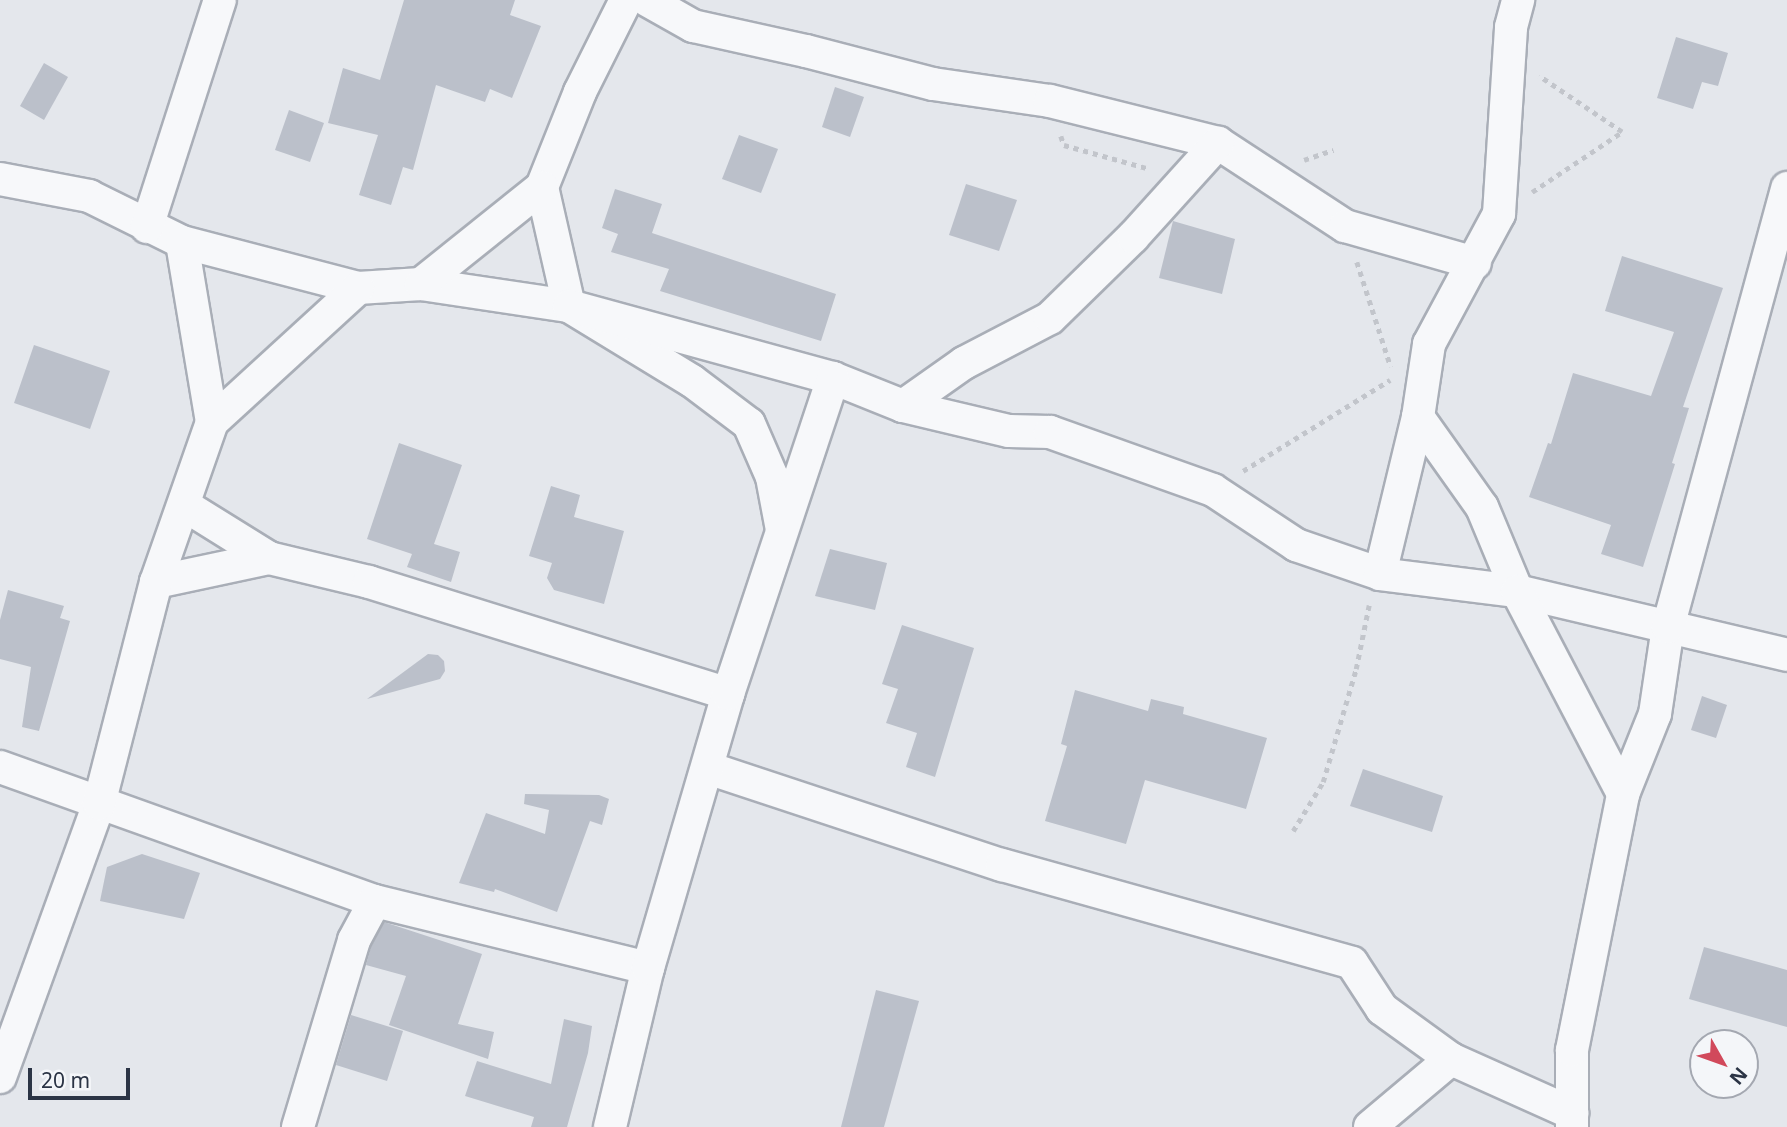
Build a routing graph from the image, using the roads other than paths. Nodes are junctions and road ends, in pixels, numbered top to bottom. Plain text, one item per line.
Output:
1 (220, 0) edge
2 (626, 0) edge
3 (647, 0) edge
4 (1518, 0) edge
5 (1218, 143) junction
6 (0, 179) edge
7 (542, 187) junction
8 (1787, 188) edge
9 (147, 227) junction
10 (182, 242) junction
11 (1475, 263) junction
12 (421, 284) junction
13 (358, 288) junction
14 (569, 306) junction
15 (833, 378) junction
16 (903, 406) junction
17 (1418, 417) junction
18 (212, 422) junction
19 (184, 505) junction
20 (782, 531) junction
21 (269, 558) junction
22 (1380, 575) junction
23 (156, 582) junction
24 (1517, 591) junction
25 (1668, 626) junction
26 (1787, 655) edge
27 (728, 694) junction
28 (0, 767) edge
29 (708, 768) junction
30 (1623, 794) junction
31 (99, 804) junction
32 (375, 901) junction
33 (648, 968) junction
34 (1451, 1059) junction
35 (0, 1077) edge
36 (1572, 1120) edge
37 (298, 1127) edge
38 (610, 1127) edge
39 (1370, 1127) edge

1 - 9 street
2 - 7 street
3 - 5 street
4 - 11 street
5 - 11 street
5 - 16 street
6 - 9 street
7 - 12 street
7 - 14 street
8 - 25 street
9 - 10 street
10 - 13 street
10 - 18 street
11 - 17 street
12 - 13 street
12 - 14 street
13 - 18 street
14 - 15 street
14 - 20 street
15 - 16 street
15 - 20 street
16 - 22 street
17 - 22 street
17 - 24 street
18 - 19 street
19 - 21 street
19 - 23 street
20 - 27 street
21 - 23 street
21 - 27 street
22 - 24 street
23 - 31 street
24 - 25 street
24 - 30 street
25 - 26 street
25 - 30 street
27 - 29 street
28 - 31 street
29 - 33 street
29 - 34 street
30 - 36 street
31 - 32 street
31 - 35 street
32 - 33 street
32 - 37 street
33 - 38 street
34 - 36 street
34 - 39 street

